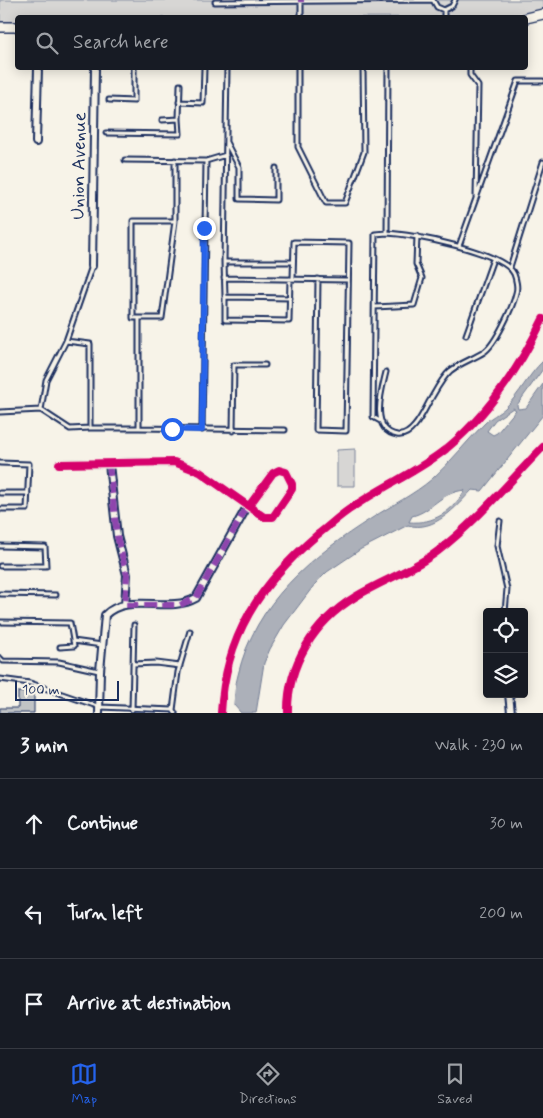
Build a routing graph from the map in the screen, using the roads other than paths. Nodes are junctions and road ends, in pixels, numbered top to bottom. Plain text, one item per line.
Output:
1 (433, 0) edge
2 (455, 0) edge
3 (215, 2) dead end
4 (301, 2) junction
5 (444, 10) junction
6 (543, 14) edge
7 (301, 15) edge
8 (444, 15) edge
9 (528, 18) edge
10 (0, 27) edge
11 (15, 27) edge
12 (38, 70) edge
13 (95, 70) edge
14 (134, 70) edge
15 (204, 70) edge
16 (227, 70) edge
17 (298, 70) edge
18 (363, 70) edge
19 (388, 70) edge
20 (470, 70) edge
21 (543, 81) edge
22 (180, 85) dead end
23 (109, 100) dead end
24 (179, 102) junction
25 (179, 119) junction
26 (162, 120) dead end
27 (106, 133) dead end
28 (36, 142) dead end
29 (226, 142) junction
30 (226, 155) junction
31 (125, 160) dead end
32 (175, 160) junction
33 (206, 161) junction
34 (543, 162) edge
35 (276, 168) dead end
36 (476, 200) junction
37 (175, 221) junction
38 (388, 233) junction
39 (417, 236) junction
40 (459, 246) junction
41 (493, 259) junction
42 (224, 262) junction
43 (293, 262) junction
44 (92, 266) joint
45 (510, 267) junction
46 (224, 278) junction
47 (291, 279) junction
48 (318, 279) junction
49 (347, 280) junction
50 (225, 296) junction
51 (290, 298) junction
52 (375, 307) junction
53 (139, 318) junction
54 (466, 335) dead end
55 (66, 341) junction
56 (265, 365) dead end
57 (386, 372) dead end
58 (41, 410) junction
59 (0, 412) edge
60 (382, 422) junction
61 (90, 428) junction
62 (139, 428) junction
63 (202, 430) junction
64 (285, 430) dead end
65 (233, 431) junction
66 (0, 463) edge
67 (59, 464) dead end
68 (109, 464) junction
69 (0, 493) edge
70 (28, 493) junction
71 (249, 506) junction
72 (0, 509) edge
73 (500, 521) dead end
74 (0, 546) edge
75 (0, 566) edge
76 (0, 594) edge
77 (56, 594) dead end
78 (125, 605) junction
79 (505, 608) edge
80 (0, 622) edge
81 (134, 625) dead end
82 (190, 631) dead end
83 (73, 641) junction
84 (102, 645) junction
85 (60, 647) dead end
86 (0, 658) edge
87 (133, 664) junction
88 (180, 666) junction
89 (100, 671) junction
90 (0, 678) edge
91 (509, 698) edge
92 (99, 710) edge
93 (132, 710) junction
94 (174, 712) edge
95 (511, 713) edge

1 - 4 lane
1 - 5 lane
2 - 5 lane
3 - 4 lane
4 - 7 lane
5 - 8 lane
6 - 9 street
10 - 11 street
12 - 28 street
13 - 44 street, Union Avenue
14 - 23 lane
15 - 24 lane
16 - 29 lane
17 - 18 lane
19 - 38 lane
20 - 36 lane
21 - 36 lane
22 - 24 lane
24 - 25 lane
25 - 26 lane
25 - 27 lane
29 - 30 lane
29 - 35 lane
30 - 33 lane
30 - 42 lane
31 - 32 lane
32 - 33 lane
32 - 37 lane
33 - 63 lane
34 - 45 lane
36 - 40 lane
37 - 53 lane
37 - 53 lane
38 - 39 lane
38 - 52 lane
39 - 40 lane
39 - 52 lane
40 - 41 lane
41 - 45 lane
41 - 54 lane
42 - 43 lane
42 - 46 lane
43 - 47 lane
43 - 49 lane
44 - 55 lane
45 - 60 lane
46 - 47 lane
46 - 50 lane
47 - 48 lane
47 - 51 lane
48 - 49 lane
48 - 49 lane
50 - 51 lane
50 - 51 lane
52 - 60 lane
53 - 62 lane
55 - 58 lane
55 - 61 lane
56 - 65 lane
57 - 60 lane
58 - 59 lane
58 - 61 lane
61 - 62 lane
62 - 63 lane
63 - 65 lane
64 - 65 lane
66 - 70 lane
67 - 68 street
68 - 71 street
68 - 78 street
69 - 70 lane
70 - 72 lane
71 - 71 street
71 - 78 street
73 - 79 lane
74 - 75 lane
76 - 77 lane
78 - 84 street
80 - 83 lane
81 - 87 lane
82 - 88 lane
83 - 84 lane
83 - 85 lane
84 - 89 street
86 - 89 lane
87 - 88 lane
87 - 93 lane
88 - 94 lane
89 - 92 street
90 - 92 lane
91 - 95 street
92 - 93 lane
93 - 94 lane

